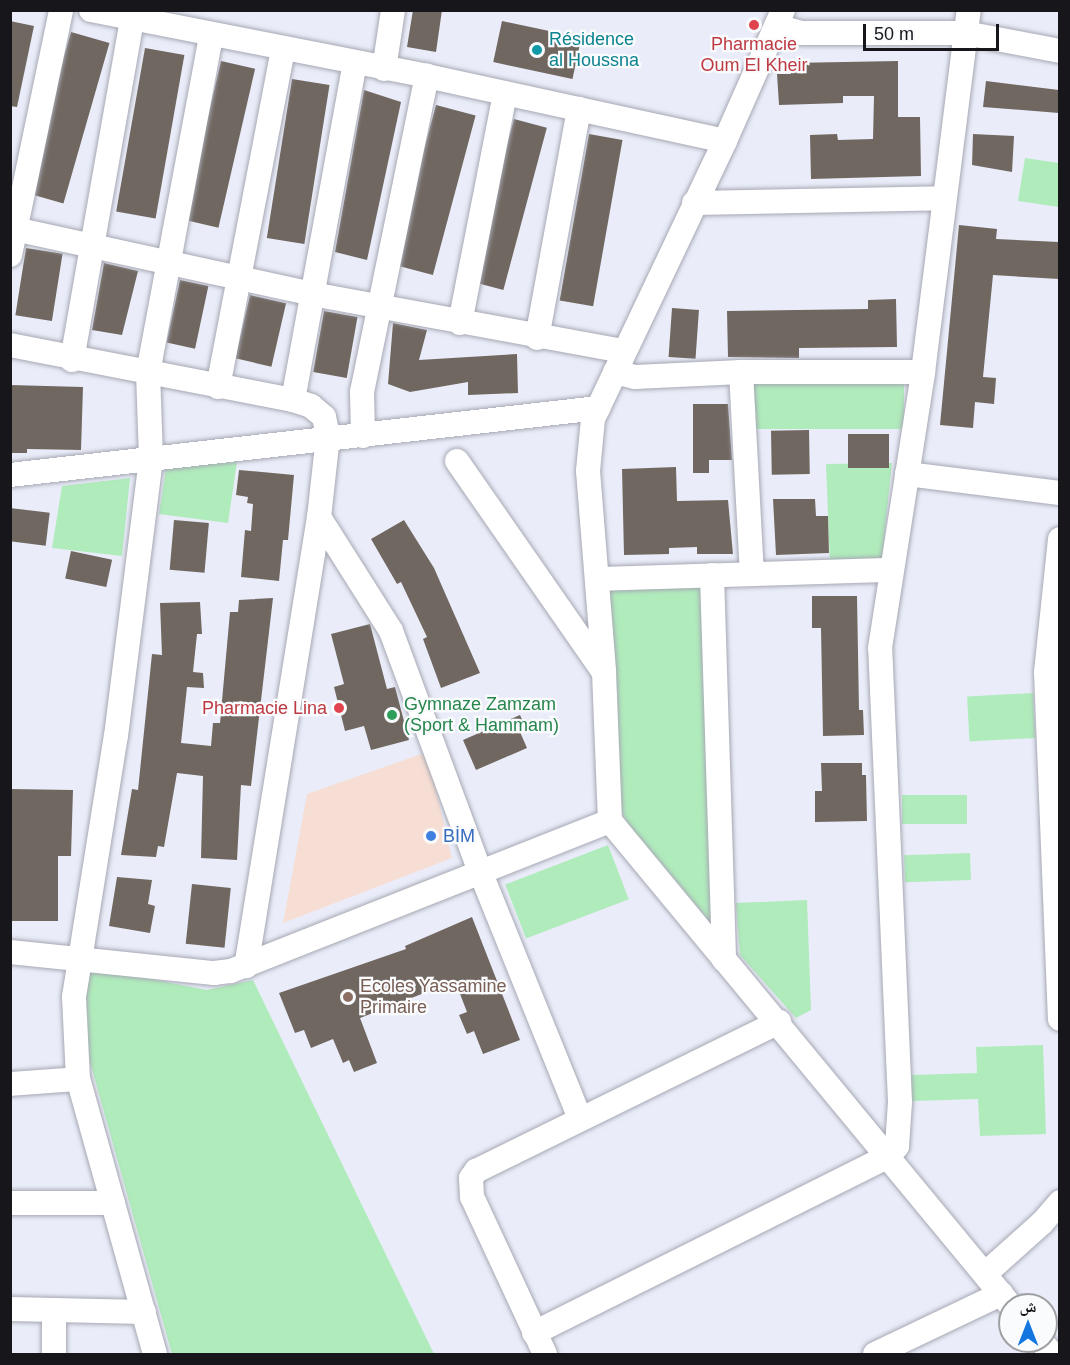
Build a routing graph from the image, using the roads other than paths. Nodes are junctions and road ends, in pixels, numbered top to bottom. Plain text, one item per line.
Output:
1 (61, 10) edge
2 (91, 10) edge
3 (393, 10) edge
4 (175, 18) edge
5 (779, 18) edge
6 (132, 19) junction
7 (967, 22) edge
8 (211, 35) junction
9 (283, 50) junction
10 (1059, 51) edge
11 (355, 63) junction
12 (384, 69) junction
13 (427, 76) junction
14 (505, 93) junction
15 (579, 110) junction
16 (725, 141) junction
17 (944, 198) junction
18 (694, 203) junction
19 (13, 229) edge
20 (91, 247) junction
21 (10, 255) edge
22 (166, 261) junction
23 (239, 277) junction
24 (312, 294) junction
25 (378, 305) junction
26 (460, 323) junction
27 (537, 338) junction
28 (10, 345) edge
29 (72, 360) junction
30 (619, 362) junction
31 (741, 372) junction
32 (923, 372) junction
33 (148, 373) junction
34 (218, 387) junction
35 (293, 400) junction
36 (598, 408) junction
37 (328, 436) junction
38 (363, 436) junction
39 (151, 458) junction
40 (457, 461) dead end
41 (907, 474) junction
42 (10, 475) edge
43 (1059, 493) edge
44 (319, 517) junction
45 (1059, 538) edge
46 (889, 570) junction
47 (752, 574) junction
48 (712, 576) junction
49 (598, 579) junction
50 (604, 672) junction
51 (1053, 672) edge
52 (610, 821) junction
53 (1055, 843) edge
54 (480, 871) junction
55 (10, 951) edge
56 (78, 956) junction
57 (724, 960) junction
58 (246, 966) junction
59 (1059, 1017) edge
60 (778, 1022) junction
61 (78, 1079) junction
62 (10, 1084) edge
63 (580, 1119) junction
64 (889, 1156) junction
65 (1059, 1202) edge
66 (10, 1203) edge
67 (113, 1203) junction
68 (986, 1273) junction
69 (1000, 1293) edge
70 (998, 1303) edge
71 (10, 1309) edge
72 (54, 1310) junction
73 (144, 1312) junction
74 (534, 1333) junction
75 (54, 1354) edge
76 (155, 1354) edge
77 (545, 1354) edge
78 (875, 1354) edge

1 - 19 street
2 - 6 street
3 - 12 street
4 - 6 street
4 - 8 street
5 - 7 street
5 - 16 street
6 - 20 street
7 - 10 street
7 - 17 street
8 - 9 street
8 - 22 street
9 - 11 street
9 - 23 street
11 - 12 street
11 - 24 street
12 - 13 street
13 - 14 street
13 - 25 street
14 - 15 street
14 - 26 street
15 - 16 street
15 - 27 street
16 - 18 street
17 - 18 street
17 - 32 street
18 - 30 street
19 - 20 street
19 - 21 street
20 - 22 street
20 - 29 street
22 - 23 street
22 - 33 street
23 - 24 street
23 - 34 street
24 - 25 street
24 - 35 street
25 - 26 street
25 - 38 street
26 - 27 street
27 - 30 street
28 - 29 street
29 - 33 street
30 - 31 street
30 - 36 street
31 - 32 street
31 - 47 street
32 - 41 street
33 - 34 street
33 - 39 street
34 - 35 street
35 - 37 street
36 - 38 street
36 - 49 street
37 - 38 street
37 - 39 street
37 - 44 street
39 - 42 street
39 - 56 street
40 - 50 street
41 - 43 street
41 - 46 street
44 - 54 street
44 - 58 street
45 - 51 street
46 - 47 street
46 - 64 street
47 - 48 street
48 - 49 street
48 - 57 street
49 - 50 street
50 - 52 street
51 - 53 street
52 - 54 street
52 - 57 street
53 - 59 street
54 - 58 street
54 - 63 street
55 - 56 street
56 - 58 street
56 - 61 street
57 - 60 street
60 - 63 street
60 - 64 street
61 - 62 street
61 - 67 street
63 - 74 street
64 - 68 street
64 - 74 street
65 - 68 street
66 - 67 street
67 - 73 street
68 - 69 street
70 - 78 street
71 - 72 street
72 - 73 street
72 - 75 street
73 - 76 street
74 - 77 street

